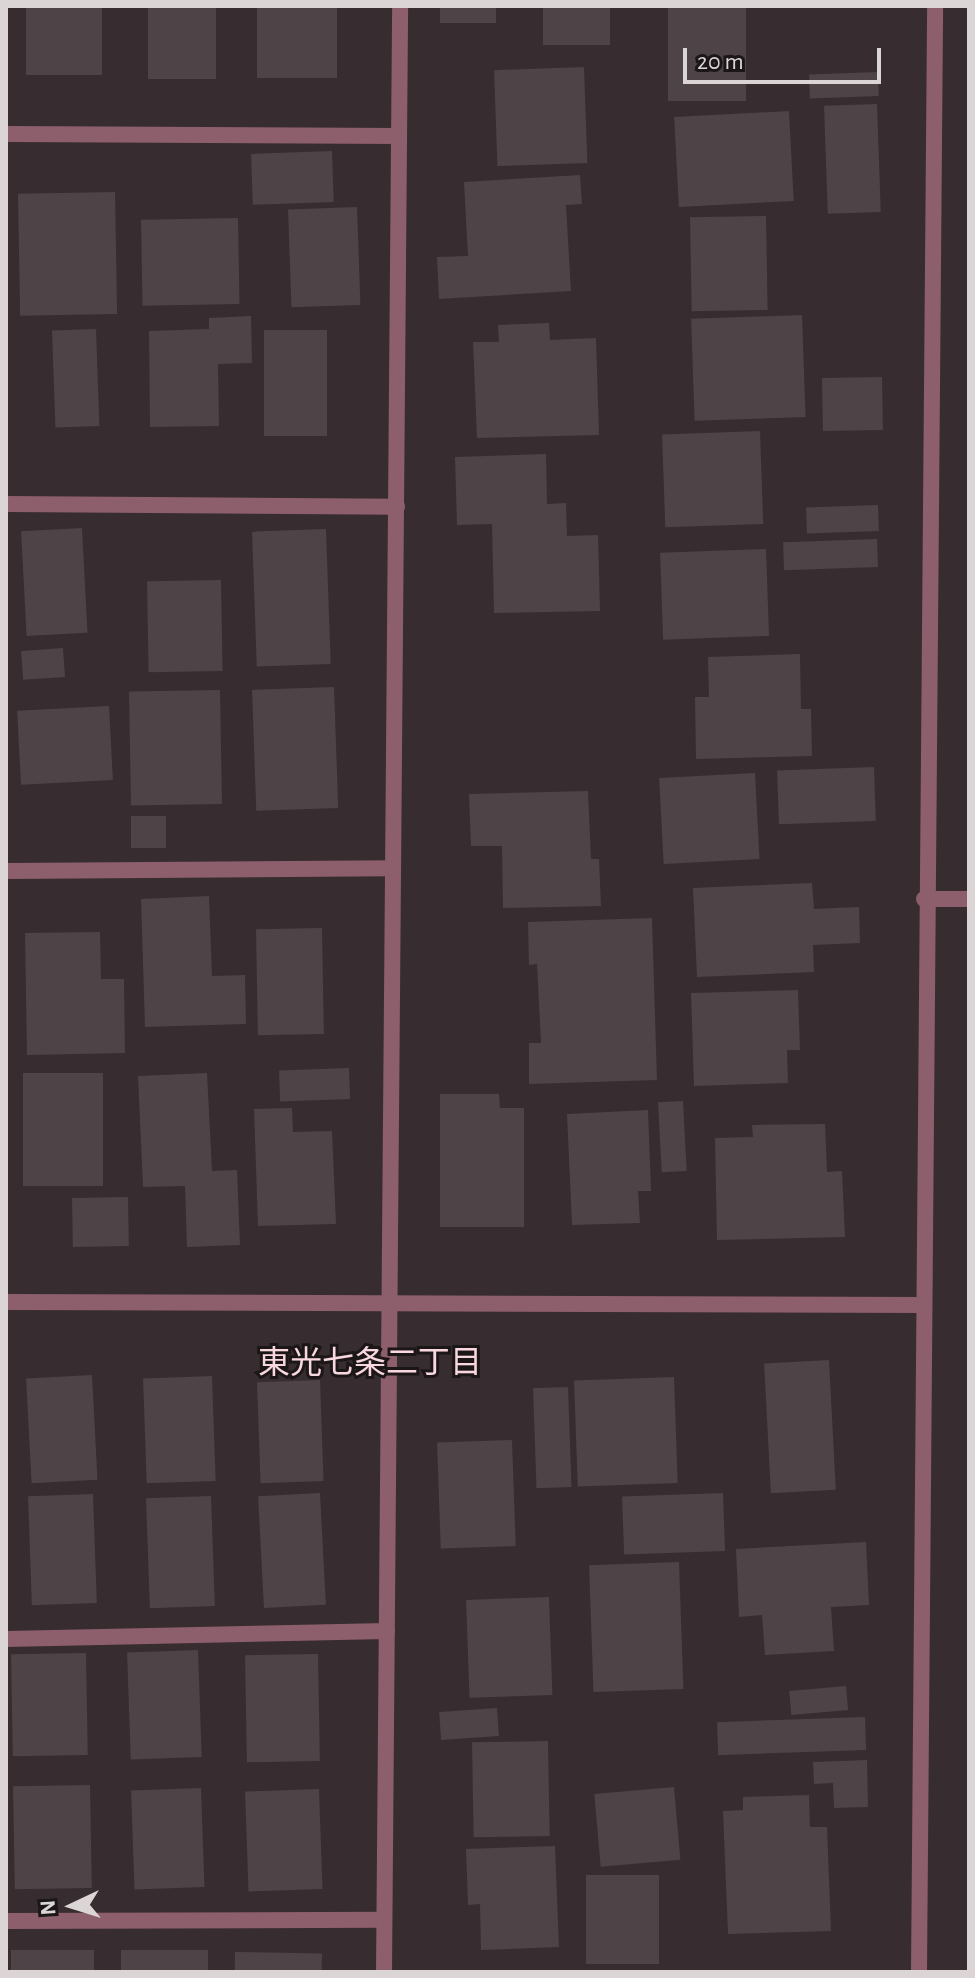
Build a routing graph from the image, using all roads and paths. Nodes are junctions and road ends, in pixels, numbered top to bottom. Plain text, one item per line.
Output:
1 (400, 6) edge
2 (935, 6) edge
3 (6, 134) edge
4 (399, 136) junction
5 (6, 504) edge
6 (397, 507) junction
7 (393, 868) junction
8 (6, 871) edge
9 (924, 899) junction
10 (969, 899) edge
11 (6, 1302) edge
12 (924, 1305) junction
13 (390, 1306) junction
14 (387, 1631) junction
15 (6, 1639) edge
16 (384, 1920) junction
17 (6, 1921) edge
18 (384, 1972) edge
19 (919, 1972) edge

1 - 4 street
2 - 9 street
3 - 4 street
4 - 6 street
5 - 6 street
6 - 7 street
7 - 8 street
7 - 13 street
9 - 10 street
9 - 12 street
11 - 13 street
12 - 13 street
12 - 19 street
13 - 14 street
14 - 15 street
14 - 16 street
16 - 17 street
16 - 18 street

